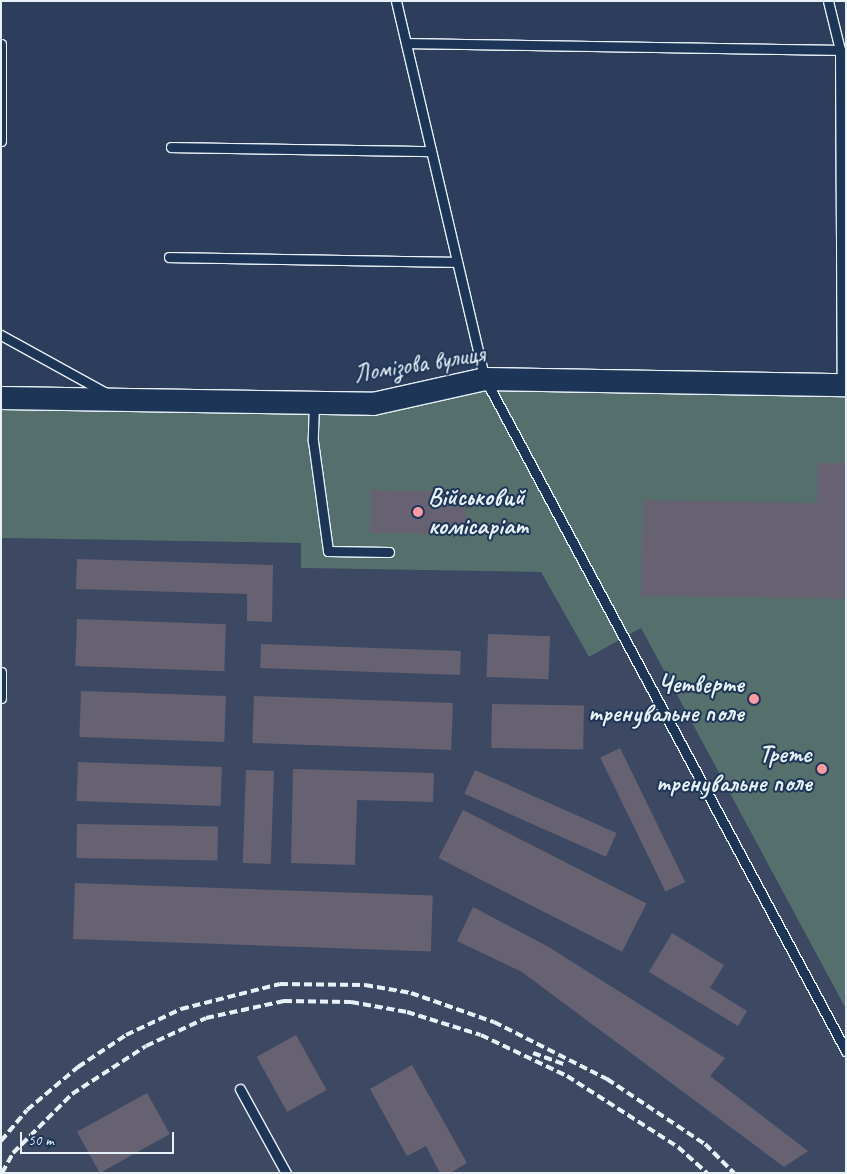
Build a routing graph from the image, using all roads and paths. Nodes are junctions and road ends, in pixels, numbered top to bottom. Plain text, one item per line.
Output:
1 (396, 1) edge
2 (828, 1) edge
3 (406, 43) junction
4 (1, 44) edge
5 (840, 50) junction
6 (1, 141) edge
7 (170, 147) dead end
8 (431, 151) junction
9 (169, 257) dead end
10 (457, 262) junction
11 (1, 335) edge
12 (484, 380) junction
13 (844, 385) edge
14 (1, 398) edge
15 (117, 399) junction
16 (314, 403) junction
17 (389, 552) dead end
18 (1, 672) edge
19 (1, 698) edge
20 (846, 1051) edge
21 (240, 1089) dead end
22 (286, 1173) edge

1 - 3 lane
2 - 5 lane
3 - 5 lane
3 - 8 lane
4 - 6 lane
5 - 13 lane
7 - 8 lane
8 - 10 lane
9 - 10 lane
10 - 12 lane
11 - 15 lane
12 - 13 street, Ломізова вулиця
12 - 16 street, Ломізова вулиця
12 - 20 lane
14 - 15 street, Ломізова вулиця
15 - 16 street, Ломізова вулиця
16 - 17 lane
18 - 19 lane
21 - 22 lane

